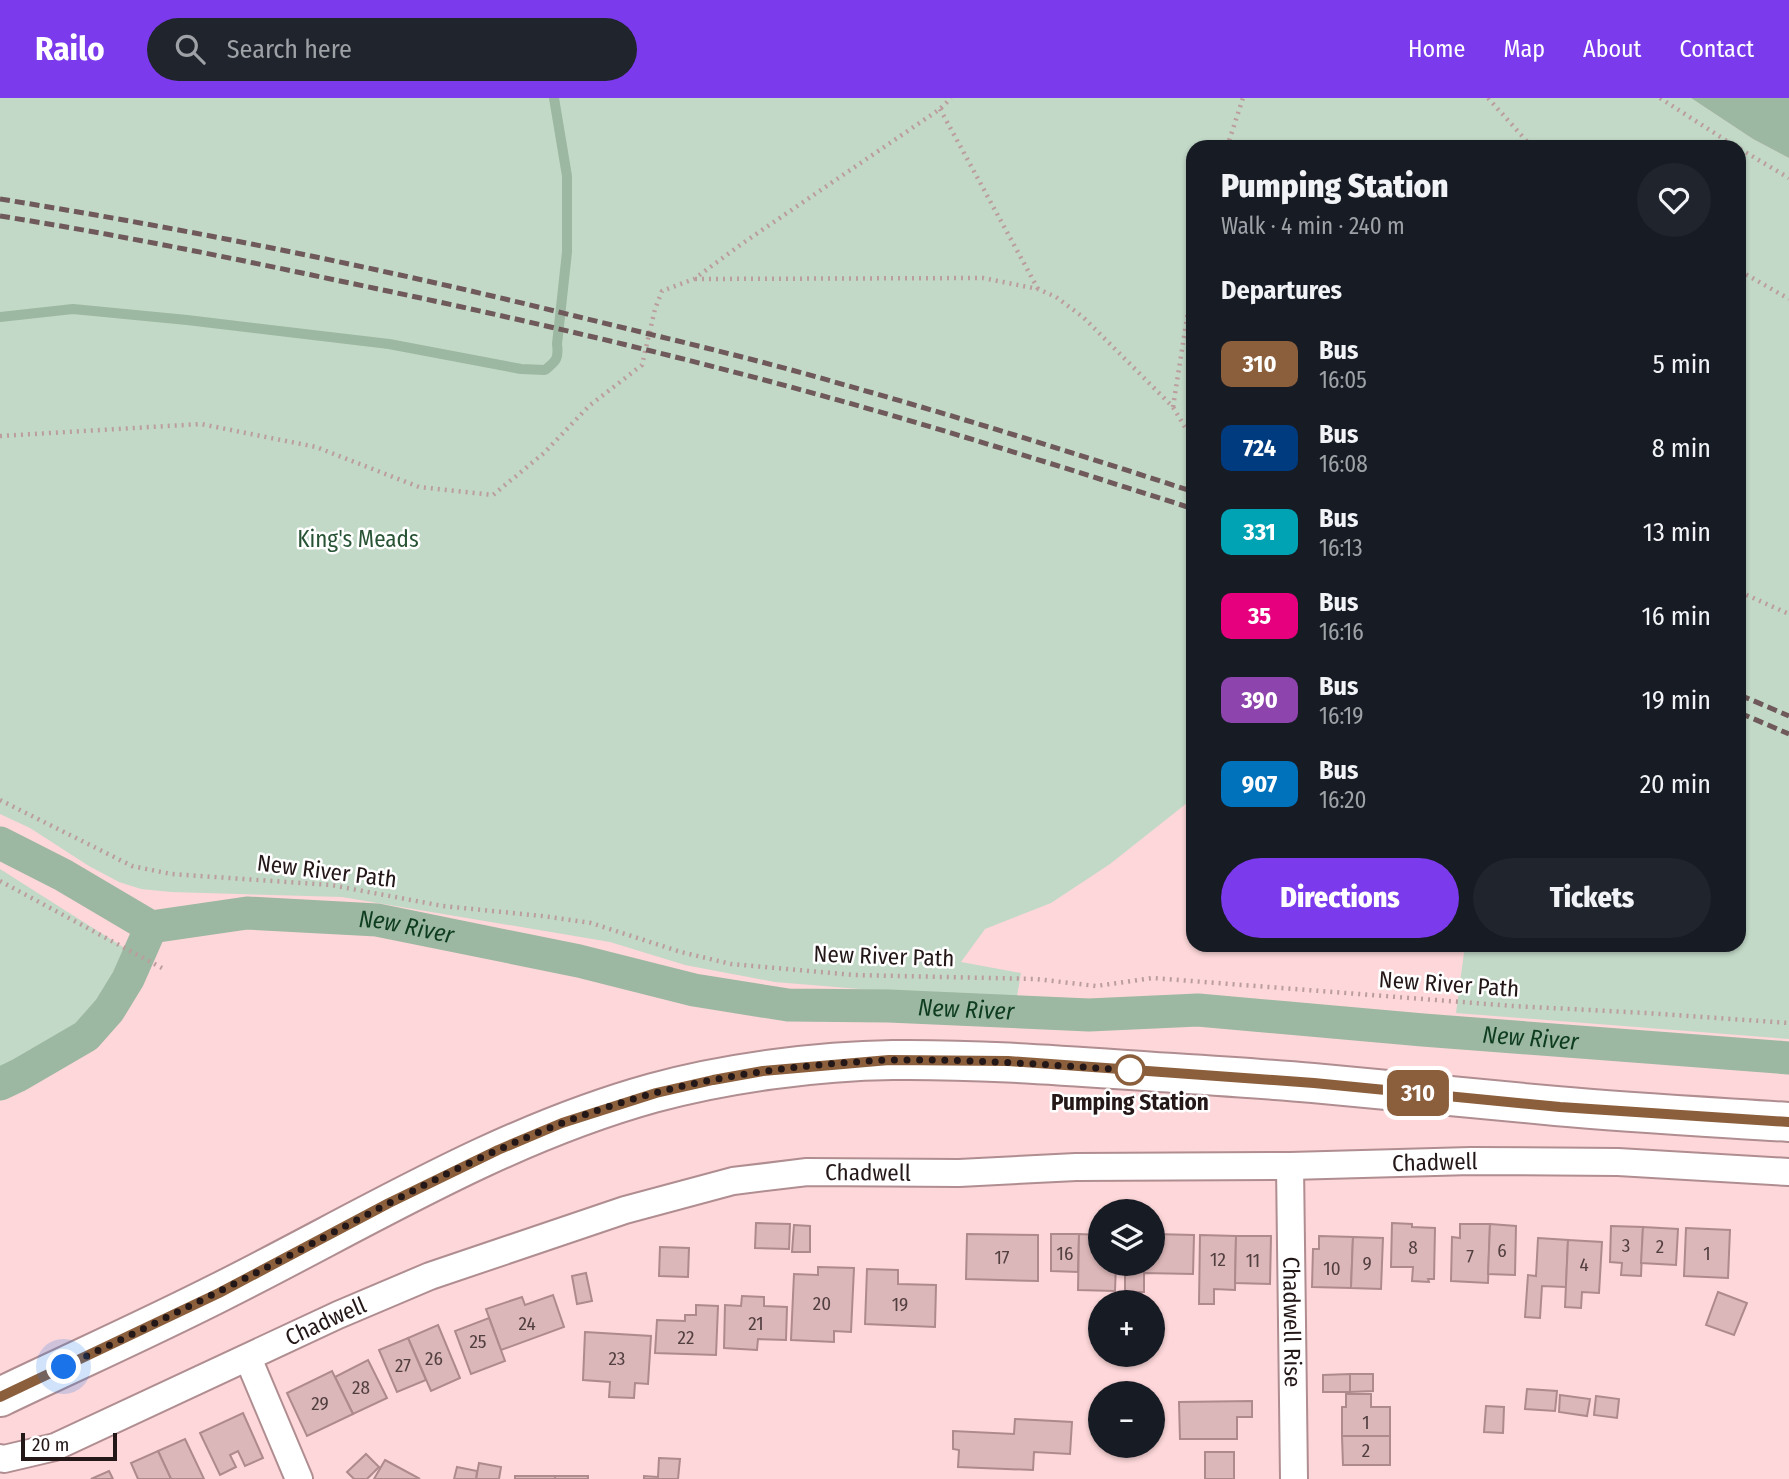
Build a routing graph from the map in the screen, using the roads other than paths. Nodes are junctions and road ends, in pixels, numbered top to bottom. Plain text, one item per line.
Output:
1 (1789, 1122) edge
2 (1290, 1166) junction
3 (1789, 1172) edge
4 (248, 1358) junction
5 (0, 1397) edge
6 (0, 1458) edge
7 (299, 1479) edge
8 (1294, 1479) edge

1 - 5 main road
2 - 3 street, Chadwell
2 - 4 street, Chadwell
2 - 8 street, Chadwell Rise
4 - 6 street, Chadwell
4 - 7 street

